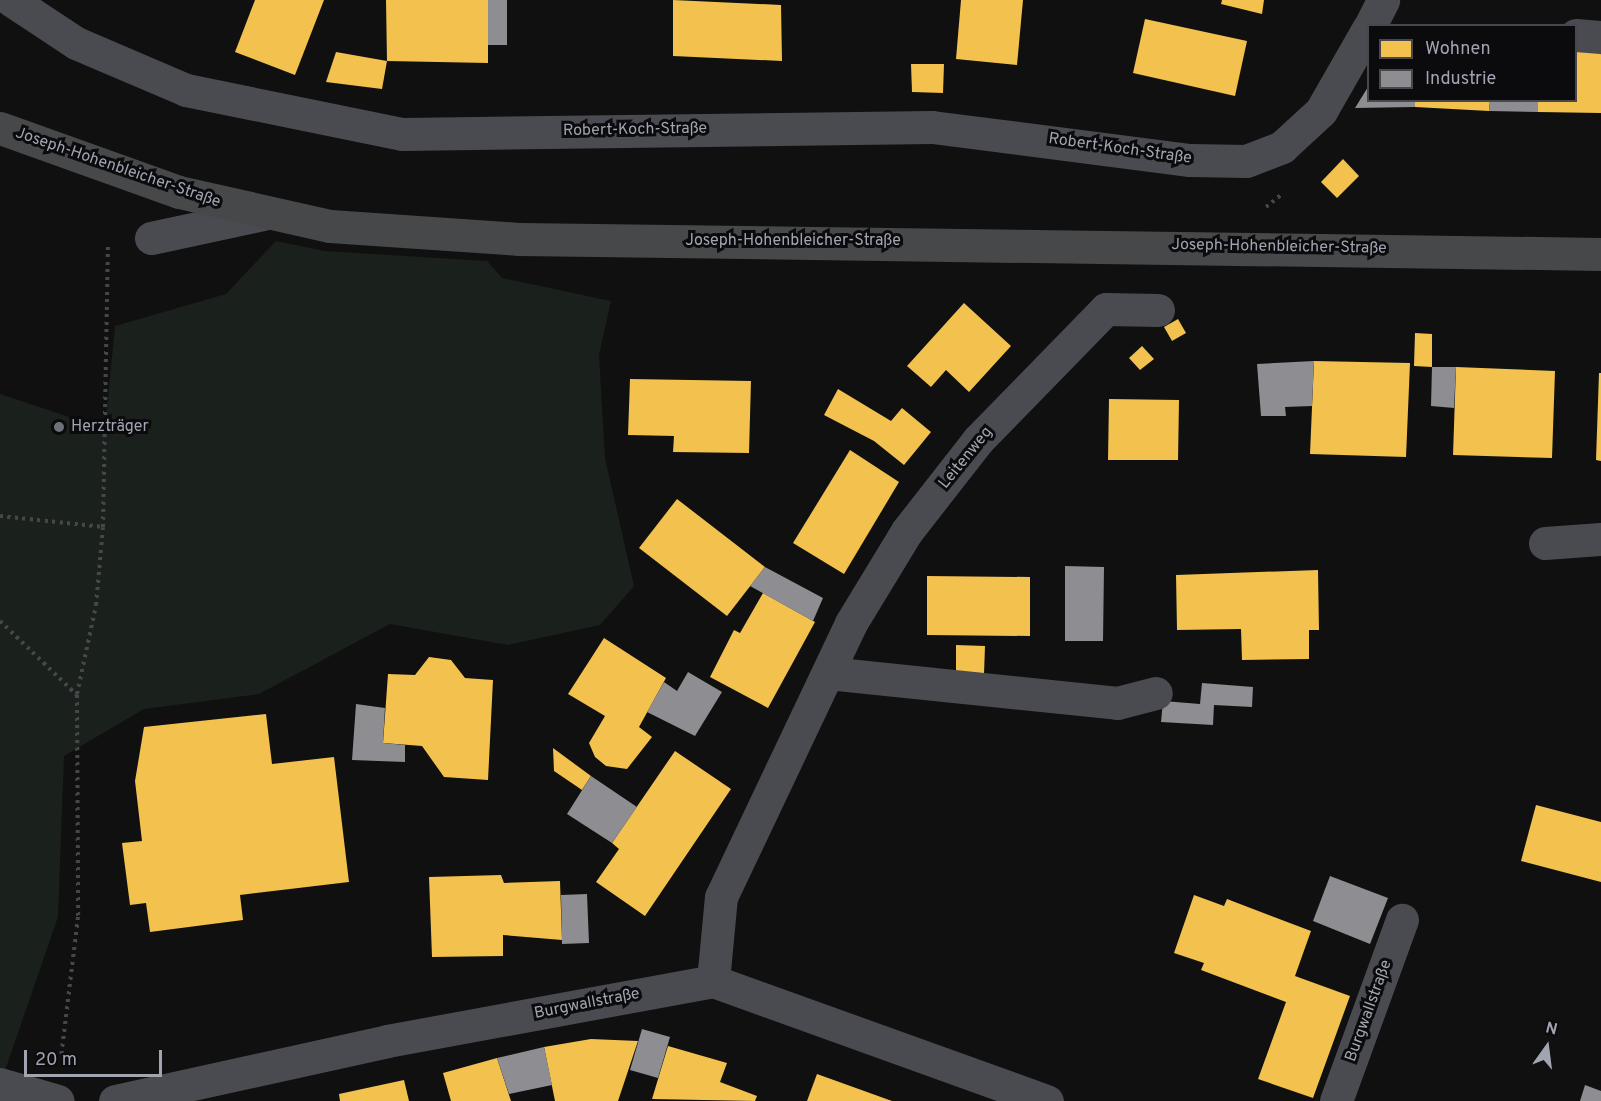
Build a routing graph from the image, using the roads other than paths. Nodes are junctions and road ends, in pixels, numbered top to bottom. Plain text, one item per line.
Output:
1 (11, 0) edge
2 (1383, 0) edge
3 (1371, 24) edge
4 (1367, 30) edge
5 (1577, 36) edge
6 (1601, 37) edge
7 (0, 128) edge
8 (263, 214) junction
9 (151, 238) dead end
10 (1601, 254) edge
11 (1158, 310) dead end
12 (1601, 539) edge
13 (1545, 543) dead end
14 (828, 673) junction
15 (1156, 693) dead end
16 (1402, 921) dead end
17 (713, 981) junction
18 (0, 1084) edge
19 (56, 1101) edge
20 (115, 1101) edge
21 (1047, 1101) edge
22 (1336, 1101) edge

1 - 4 street, Robert-Koch-Straße
2 - 3 street
5 - 6 street
7 - 8 main road, Joseph-Hohenbleicher-Straße
8 - 9 street
8 - 10 main road, Joseph-Hohenbleicher-Straße
11 - 14 street, Leitenweg
12 - 13 street
14 - 15 street
14 - 17 street, Leitenweg
16 - 22 street, Burgwallstraße
17 - 20 street, Burgwallstraße
17 - 21 street
18 - 19 street

